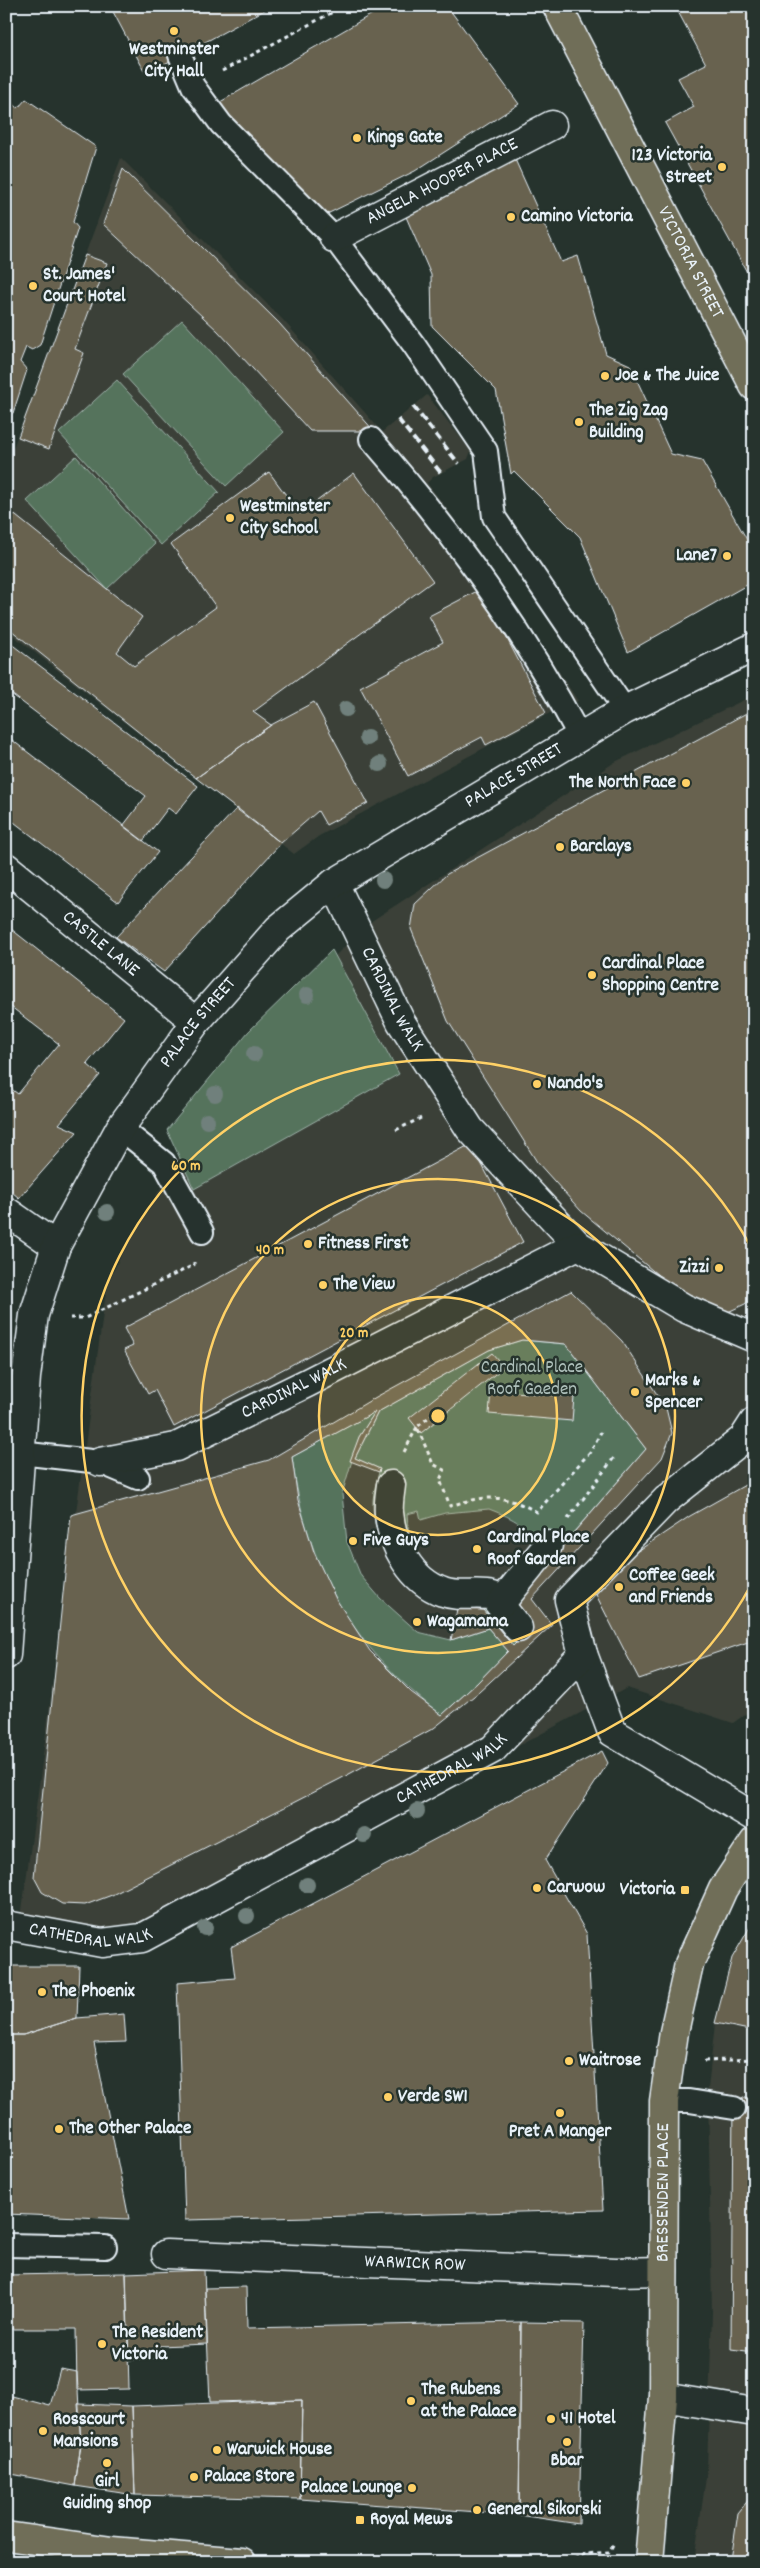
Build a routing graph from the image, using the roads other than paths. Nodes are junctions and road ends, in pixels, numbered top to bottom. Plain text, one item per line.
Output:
1 (557, 6) edge
2 (180, 55) dead end
3 (552, 125) dead end
4 (334, 238) junction
5 (754, 386) edge
6 (371, 439) dead end
7 (754, 647) edge
8 (625, 710) junction
9 (580, 737) junction
10 (6, 867) edge
11 (334, 883) junction
12 (196, 1022) junction
13 (120, 1128) junction
14 (6, 1211) edge
15 (202, 1232) road end
16 (578, 1245) junction
17 (56, 1246) junction
18 (754, 1338) edge
19 (16, 1376) edge
20 (754, 1422) edge
21 (20, 1453) junction
22 (100, 1462) junction
23 (138, 1478) dead end
24 (391, 1486) dead end
25 (548, 1545) road end
26 (501, 1602) junction
27 (8, 1627) edge
28 (518, 1628) dead end
29 (583, 1654) junction
30 (6, 1656) edge
31 (754, 1817) edge
32 (754, 1842) edge
33 (6, 1925) edge
34 (664, 2101) junction
35 (734, 2108) dead end
36 (6, 2245) edge
37 (105, 2246) dead end
38 (166, 2254) dead end
39 (663, 2271) junction
40 (663, 2397) junction
41 (754, 2412) edge
42 (6, 2536) edge
43 (242, 2562) edge
44 (649, 2562) edge

1 - 5 main road, VICTORIA STREET
2 - 4 lane
3 - 4 street, ANGELA HOOPER PLACE
4 - 8 lane
6 - 9 lane
7 - 8 street, PALACE STREET
8 - 9 street, PALACE STREET
9 - 11 street, PALACE STREET
10 - 12 street, CASTLE LANE
11 - 12 street, PALACE STREET
11 - 16 street, CARDINAL WALK
12 - 13 street, PALACE STREET
13 - 15 lane
13 - 17 street, PALACE STREET
14 - 17 street
16 - 18 street, CARDINAL WALK
16 - 22 street, CARDINAL WALK
17 - 19 street, PALACE STREET
19 - 21 street, PALACE STREET
20 - 29 street
21 - 22 lane, CARDINAL WALK
21 - 27 street, PALACE STREET
22 - 23 lane
24 - 26 street
25 - 26 street
26 - 28 street
27 - 30 street, PALACE STREET
29 - 31 street
29 - 33 street, CATHEDRAL WALK
32 - 34 main road, BRESSENDEN PLACE
34 - 35 lane
34 - 39 main road, BRESSENDEN PLACE
36 - 37 lane
38 - 39 street, WARWICK ROW
39 - 40 main road, BRESSENDEN PLACE
40 - 41 street
40 - 44 main road, BRESSENDEN PLACE
42 - 43 main road

